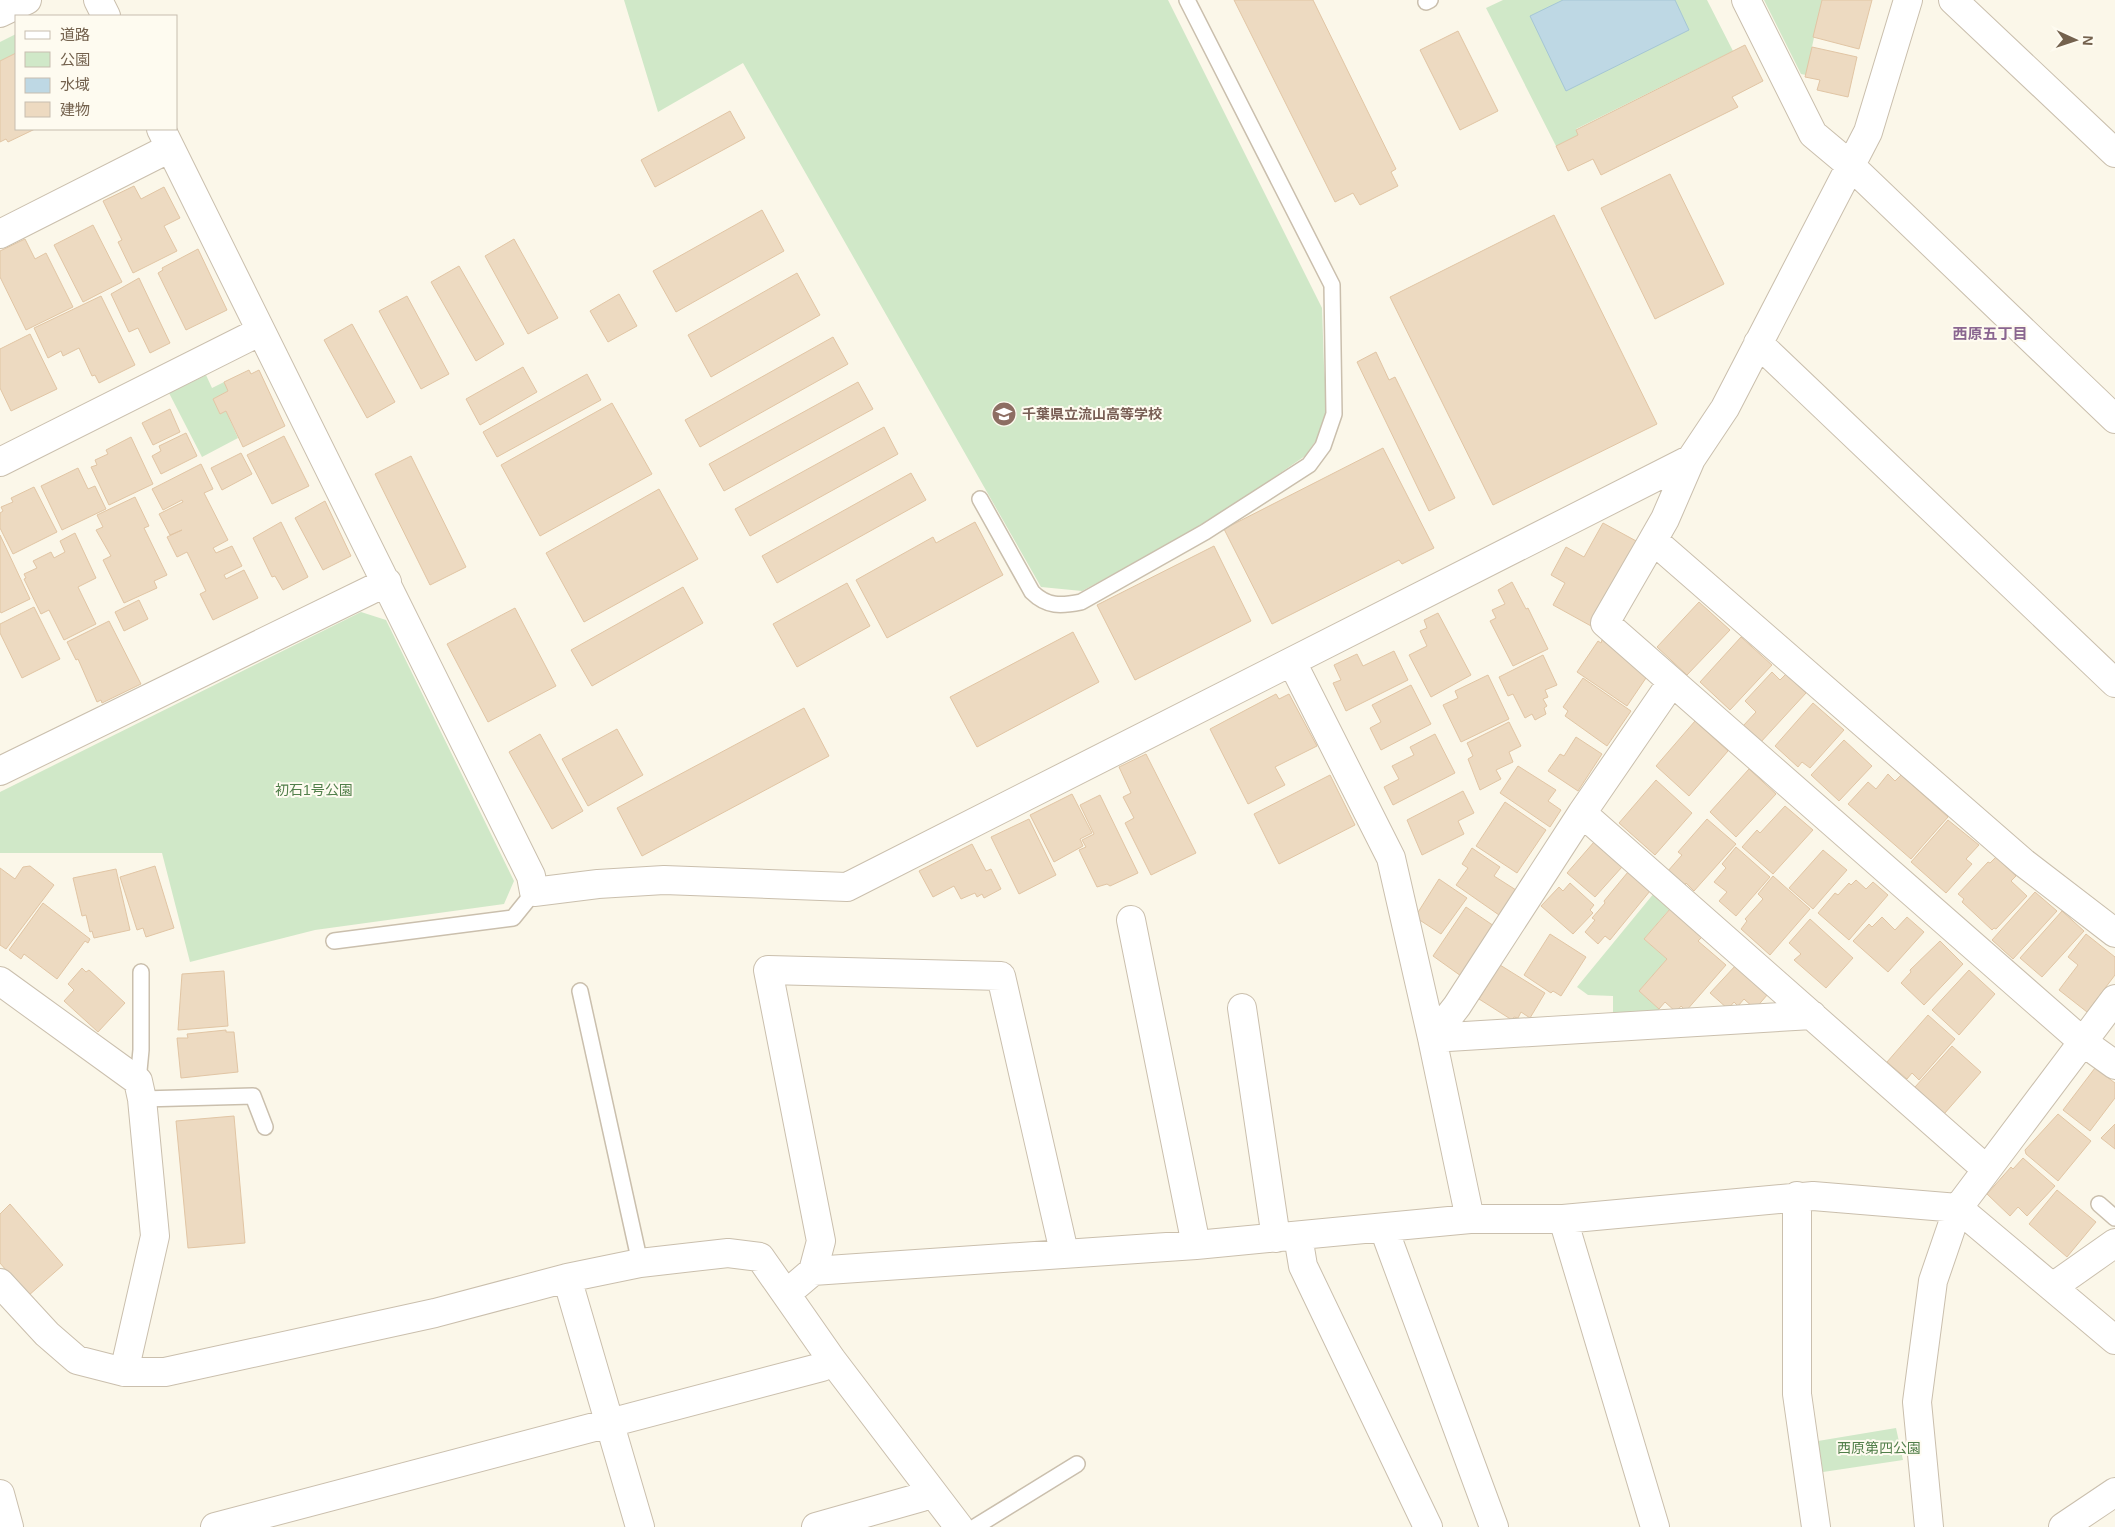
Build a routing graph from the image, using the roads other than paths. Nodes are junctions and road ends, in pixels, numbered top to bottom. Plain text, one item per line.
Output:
1 (27, 0) edge
2 (98, 0) edge
3 (1187, 0) edge
4 (1746, 0) edge
5 (1908, 0) edge
6 (1953, 0) edge
7 (0, 13) edge
8 (106, 15) edge
9 (165, 138) edge
10 (2115, 153) edge
11 (1850, 165) junction
12 (0, 234) edge
13 (261, 331) junction
14 (1758, 343) junction
15 (2115, 418) edge
16 (1691, 459) junction
17 (0, 462) edge
18 (980, 499) dead end
19 (1653, 540) junction
20 (387, 582) junction
21 (1292, 662) junction
22 (1672, 682) junction
23 (2115, 683) edge
24 (0, 771) edge
25 (1582, 813) junction
26 (534, 892) junction
27 (1131, 920) dead end
28 (2115, 933) edge
29 (334, 941) dead end
30 (141, 972) dead end
31 (0, 981) edge
32 (580, 991) dead end
33 (2115, 999) edge
34 (1242, 1008) dead end
35 (1812, 1016) junction
36 (1432, 1038) junction
37 (2083, 1042) junction
38 (2115, 1065) edge
39 (140, 1090) junction
40 (265, 1127) dead end
41 (1986, 1169) junction
42 (1797, 1196) junction
43 (2100, 1204) dead end
44 (1958, 1208) junction
45 (2115, 1218) edge
46 (1470, 1219) junction
47 (1563, 1219) junction
48 (1384, 1229) junction
49 (1286, 1237) junction
50 (2115, 1243) edge
51 (1196, 1245) junction
52 (1064, 1252) junction
53 (640, 1263) junction
54 (813, 1271) junction
55 (566, 1278) junction
56 (0, 1283) edge
57 (2054, 1286) junction
58 (786, 1294) junction
59 (2115, 1340) edge
60 (832, 1360) junction
61 (124, 1372) junction
62 (610, 1422) junction
63 (1077, 1464) dead end
64 (929, 1490) junction
65 (2115, 1492) edge
66 (0, 1494) edge
67 (9, 1527) edge
68 (215, 1527) edge
69 (640, 1527) edge
70 (816, 1527) edge
71 (959, 1527) edge
72 (974, 1527) edge
73 (1428, 1527) edge
74 (1494, 1527) edge
75 (1655, 1527) edge
76 (1816, 1527) edge
77 (1929, 1527) edge
78 (2063, 1527) edge

1 - 7 street
2 - 8 street
3 - 18 lane
4 - 11 street
5 - 11 street
6 - 10 street
9 - 12 street
9 - 13 street
11 - 14 street
11 - 15 street
13 - 17 street
13 - 20 street
14 - 16 street
14 - 23 street
16 - 19 street
16 - 21 street
19 - 22 street
19 - 28 street
20 - 24 street
20 - 26 street
21 - 26 street
21 - 36 street
22 - 25 street
22 - 37 street
25 - 35 street
25 - 36 street
26 - 29 lane
27 - 51 street
30 - 39 lane
31 - 39 street
32 - 53 lane
33 - 37 street
34 - 49 street
35 - 36 street
35 - 41 street
36 - 46 street
37 - 38 street
37 - 41 street
39 - 40 lane
39 - 61 street
41 - 44 street
42 - 44 street
42 - 47 street
42 - 76 street
43 - 45 lane
44 - 57 street
44 - 77 street
46 - 47 street
46 - 48 street
47 - 75 street
48 - 49 street
48 - 74 street
49 - 51 street
49 - 73 street
50 - 57 street
51 - 52 street
52 - 54 street
52 - 54 street
53 - 55 street
53 - 58 street
54 - 58 street
55 - 61 street
55 - 62 street
56 - 61 street
57 - 59 street
58 - 60 street
60 - 62 street
60 - 64 street
62 - 68 street
62 - 69 street
63 - 72 lane
64 - 70 street
64 - 71 street
65 - 78 street
66 - 67 street

